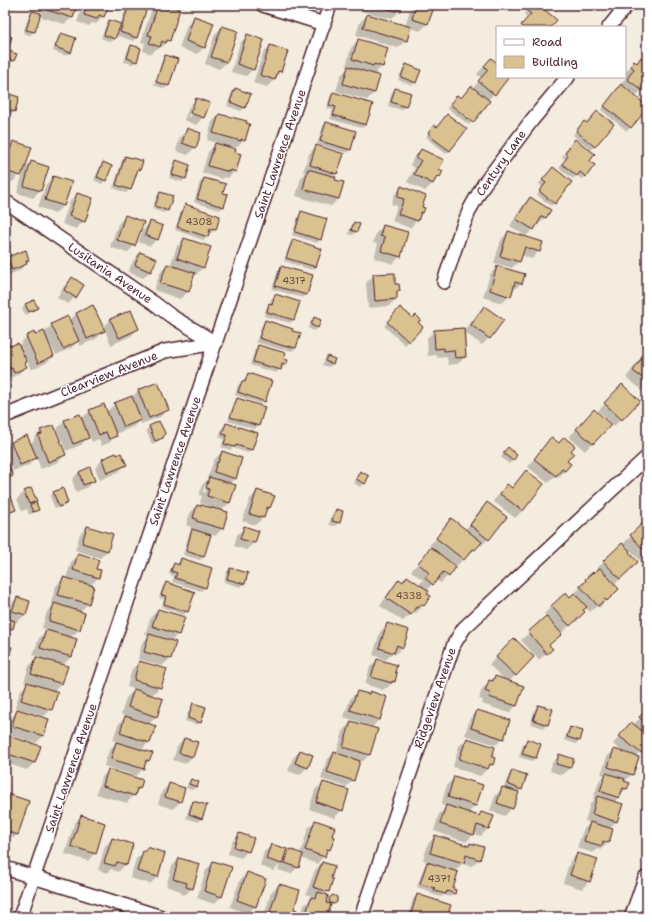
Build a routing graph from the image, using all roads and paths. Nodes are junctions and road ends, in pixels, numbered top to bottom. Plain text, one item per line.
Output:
1 (263, 5) edge
2 (330, 5) edge
3 (627, 5) edge
4 (324, 24) junction
5 (610, 26) edge
6 (567, 78) edge
7 (5, 201) edge
8 (444, 282) dead end
9 (216, 343) junction
10 (5, 416) edge
11 (647, 456) edge
12 (5, 868) edge
13 (33, 877) junction
14 (647, 880) edge
15 (20, 917) edge
16 (161, 917) edge
17 (361, 917) edge
18 (634, 917) edge

1 - 4 street
2 - 4 street, Saint Lawrence Avenue
3 - 5 street
4 - 9 street, Saint Lawrence Avenue
6 - 8 street, Century Lane
7 - 9 street, Lusitania Avenue
9 - 10 street, Clearview Avenue
9 - 13 street, Saint Lawrence Avenue
11 - 17 street, Ridgeview Avenue
12 - 13 street
13 - 15 street, Saint Lawrence Avenue
13 - 16 street
14 - 18 street

